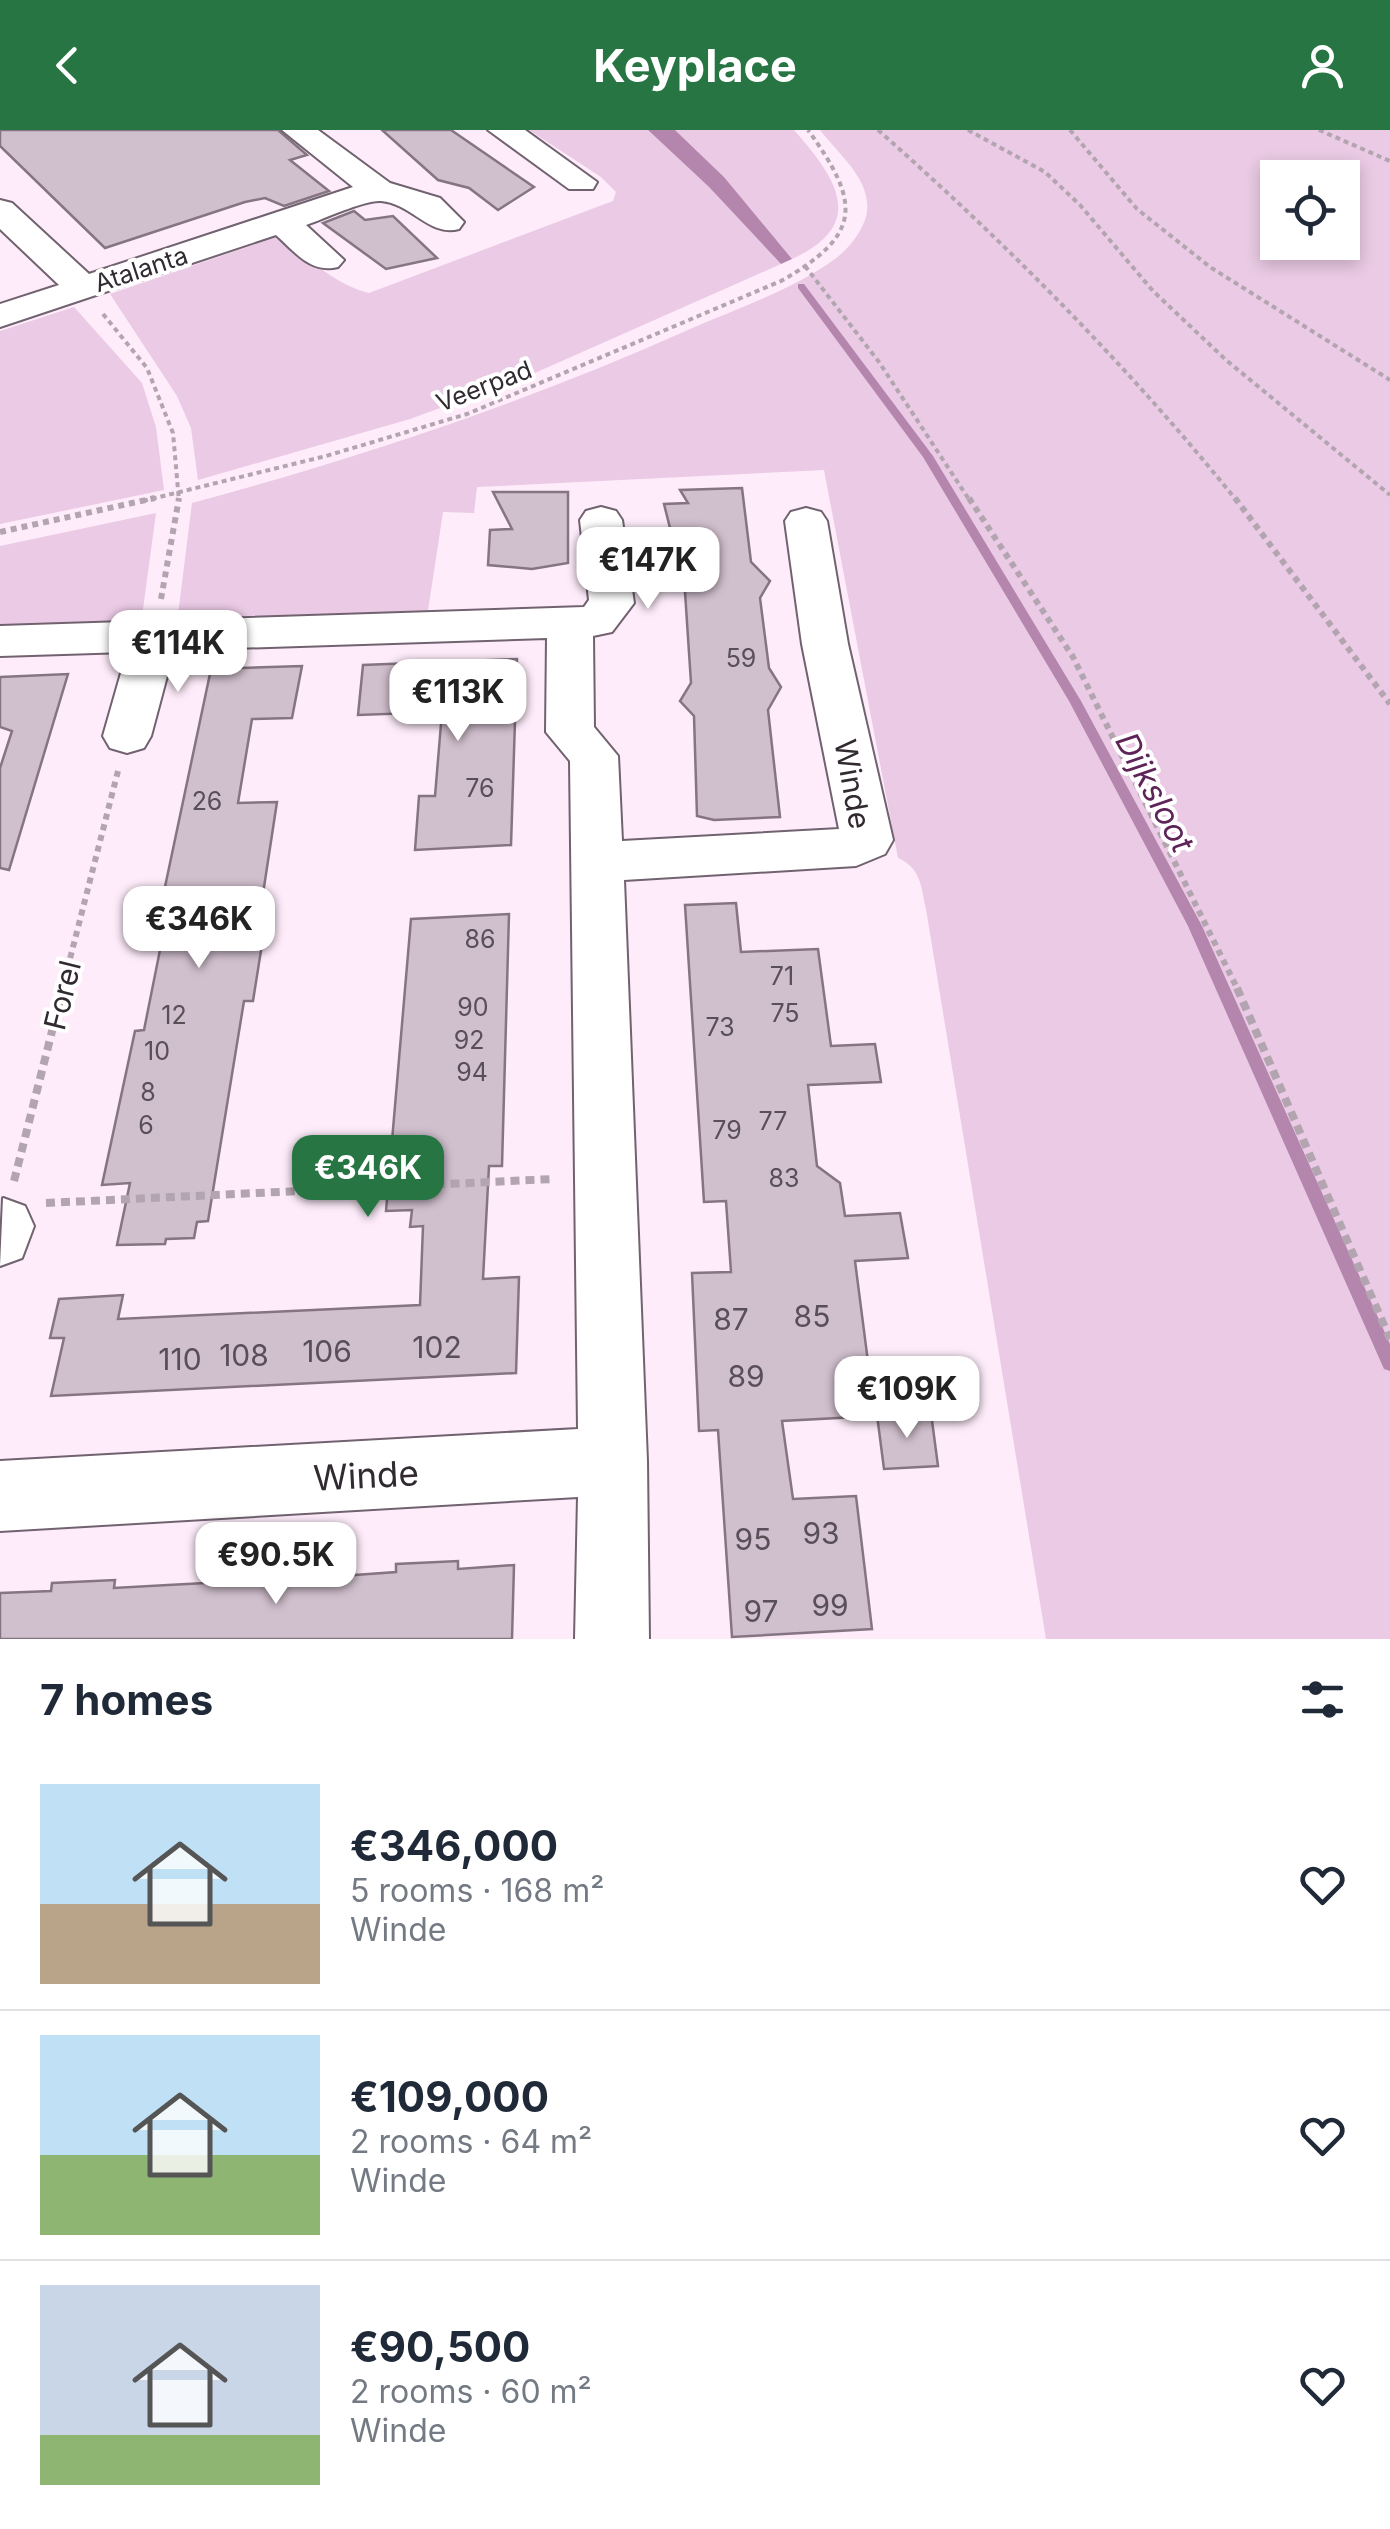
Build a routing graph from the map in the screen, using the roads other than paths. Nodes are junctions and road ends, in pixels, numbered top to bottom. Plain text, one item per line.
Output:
1 (298, 130) edge
2 (504, 130) edge
3 (581, 182) dead end
4 (378, 190) junction
5 (0, 210) edge
6 (447, 222) dead end
7 (282, 223) junction
8 (326, 260) dead end
9 (83, 288) junction
10 (0, 316) edge
11 (600, 520) dead end
12 (806, 521) dead end
13 (570, 622) junction
14 (155, 635) junction
15 (0, 641) edge
16 (127, 736) road end
17 (598, 862) junction
18 (613, 1461) junction
19 (0, 1496) edge
20 (612, 1639) edge

1 - 4 street
2 - 3 street
4 - 6 street
4 - 7 street, Atalanta
5 - 9 street
7 - 8 street
7 - 9 street, Atalanta
9 - 10 street, Atalanta
11 - 13 street
12 - 17 street, Winde
13 - 14 street
13 - 17 street
14 - 15 street
14 - 16 street
17 - 18 street
18 - 19 street, Winde
18 - 20 street

